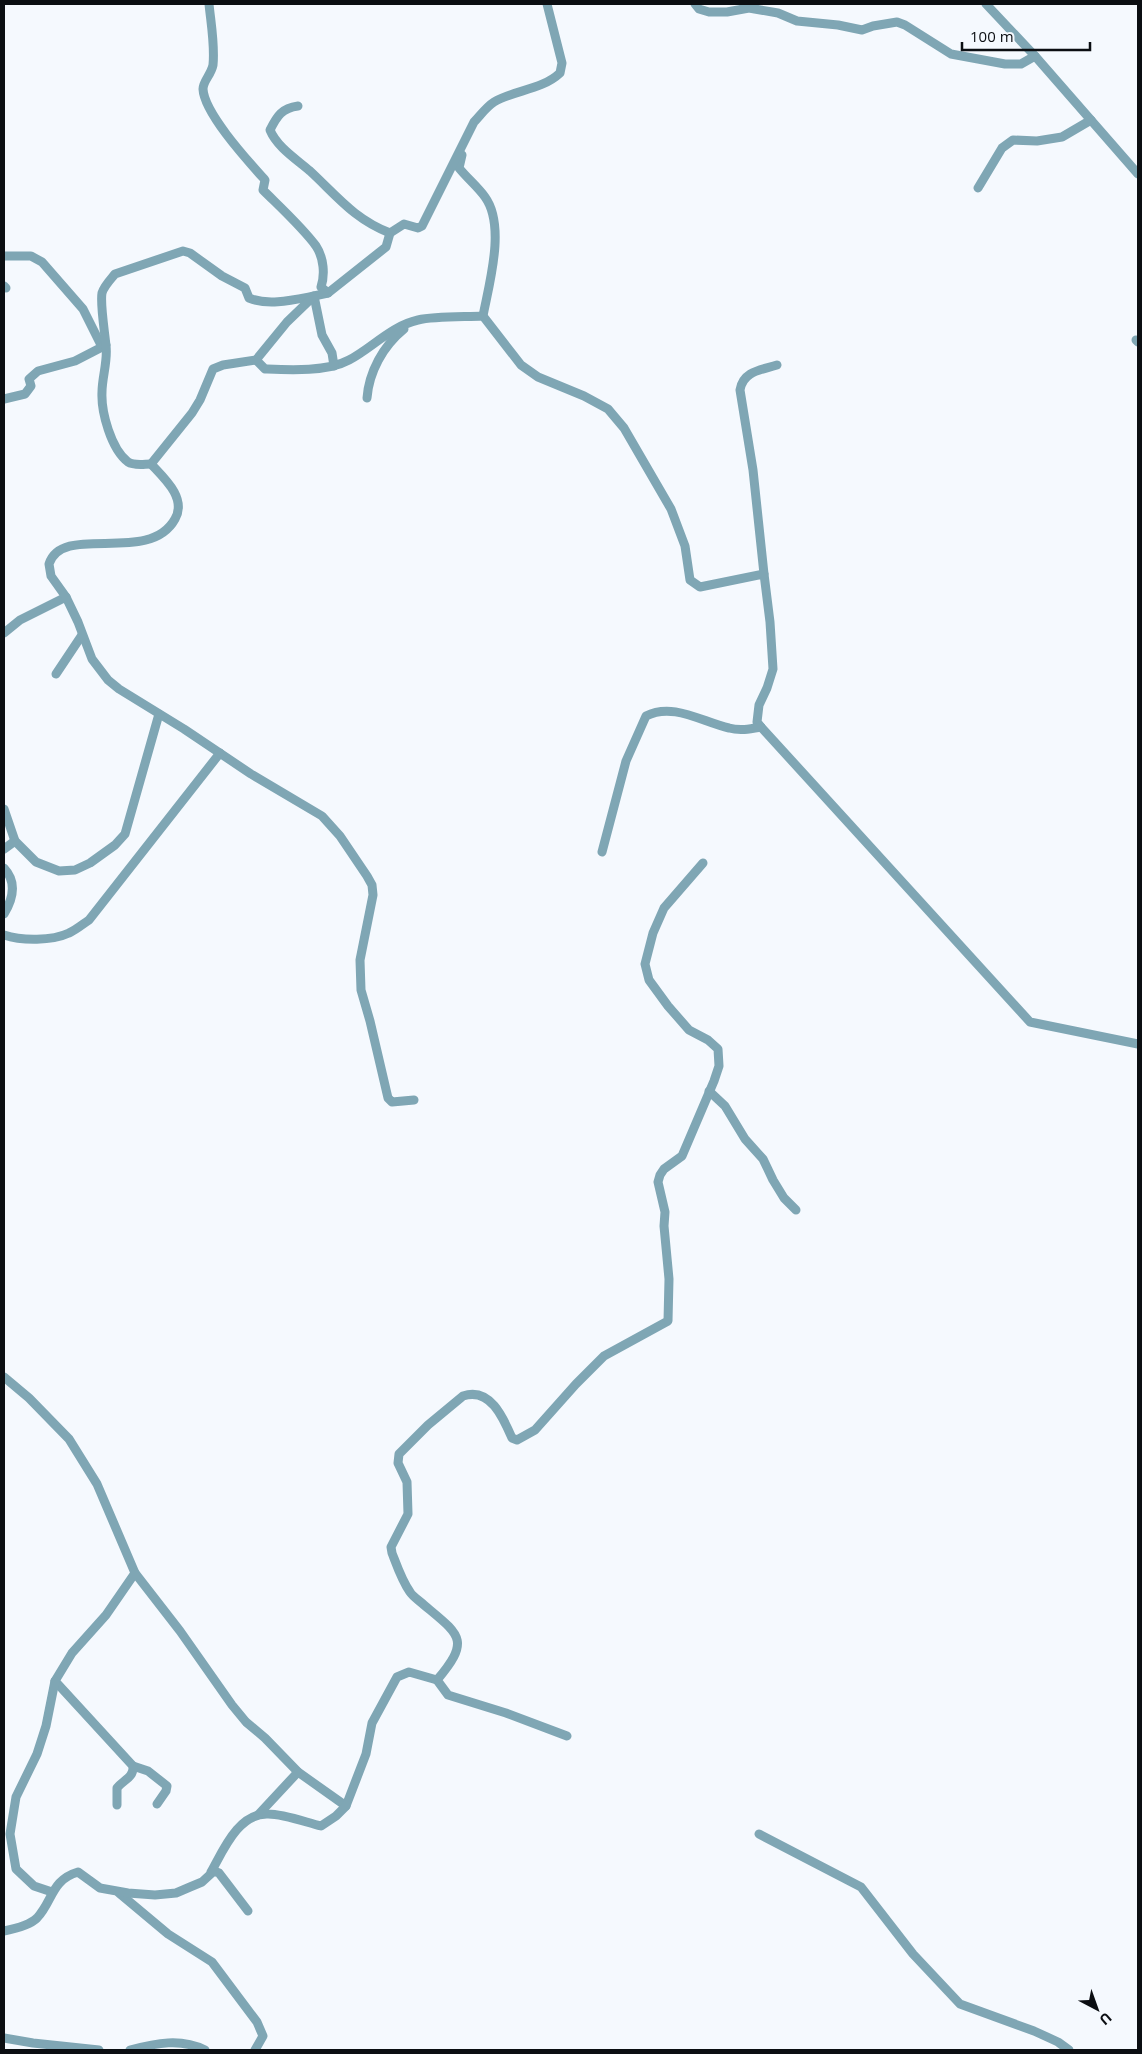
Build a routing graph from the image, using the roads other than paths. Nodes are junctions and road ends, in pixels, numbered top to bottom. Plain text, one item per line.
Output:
1 (209, 4) edge
2 (547, 4) edge
3 (695, 4) edge
4 (986, 4) edge
5 (1035, 56) junction
6 (298, 106) dead end
7 (1091, 120) junction
8 (464, 142) junction
9 (1138, 174) edge
10 (978, 188) dead end
11 (390, 233) junction
12 (4, 256) edge
13 (328, 293) junction
14 (314, 296) junction
15 (483, 316) junction
16 (416, 320) junction
17 (104, 346) junction
18 (256, 360) junction
19 (334, 366) junction
20 (777, 366) dead end
21 (367, 398) dead end
22 (4, 399) edge
23 (151, 464) junction
24 (764, 574) junction
25 (66, 597) junction
26 (4, 634) edge
27 (82, 634) junction
28 (56, 674) dead end
29 (159, 714) junction
30 (761, 728) junction
31 (220, 753) junction
32 (4, 809) edge
33 (15, 841) junction
34 (4, 849) edge
35 (602, 852) dead end
36 (703, 863) dead end
37 (4, 868) edge
38 (4, 914) edge
39 (4, 935) edge
40 (1138, 1044) edge
41 (709, 1091) junction
42 (414, 1100) dead end
43 (796, 1210) dead end
44 (4, 1377) edge
45 (136, 1573) junction
46 (437, 1680) junction
47 (55, 1681) junction
48 (567, 1736) dead end
49 (133, 1766) junction
50 (298, 1772) junction
51 (157, 1804) dead end
52 (117, 1805) dead end
53 (346, 1806) junction
54 (258, 1815) junction
55 (759, 1834) dead end
56 (211, 1872) junction
57 (118, 1891) junction
58 (52, 1892) junction
59 (248, 1911) dead end
60 (4, 1930) edge
61 (4, 2038) edge
62 (99, 2050) edge
63 (130, 2050) edge
64 (205, 2050) edge
65 (255, 2050) edge
66 (1069, 2050) edge

1 - 13 street
2 - 8 street
3 - 5 street
4 - 5 street
5 - 7 street
6 - 11 street
7 - 9 street
7 - 10 street
8 - 11 street
8 - 15 street
11 - 13 street
12 - 17 street
13 - 14 street
14 - 17 street
14 - 18 street
14 - 19 street
15 - 16 street
15 - 24 street
16 - 19 street
16 - 21 street
17 - 22 street
17 - 23 street
18 - 19 street
18 - 23 street
20 - 24 street
23 - 25 street
24 - 30 street
25 - 26 street
25 - 27 street
27 - 28 street
27 - 29 street
29 - 31 street
29 - 33 street
30 - 35 street
30 - 40 street
31 - 39 street
31 - 42 street
32 - 33 street
33 - 34 street
36 - 41 street
37 - 38 street
41 - 43 street
41 - 46 street
44 - 45 street
45 - 47 street
45 - 50 street
46 - 48 street
46 - 53 street
47 - 49 street
47 - 58 street
49 - 51 street
49 - 52 street
50 - 53 street
50 - 54 street
53 - 54 street
54 - 56 street
55 - 66 street
56 - 57 street
56 - 59 street
57 - 58 street
57 - 65 street
58 - 60 street
61 - 62 street
63 - 64 street

